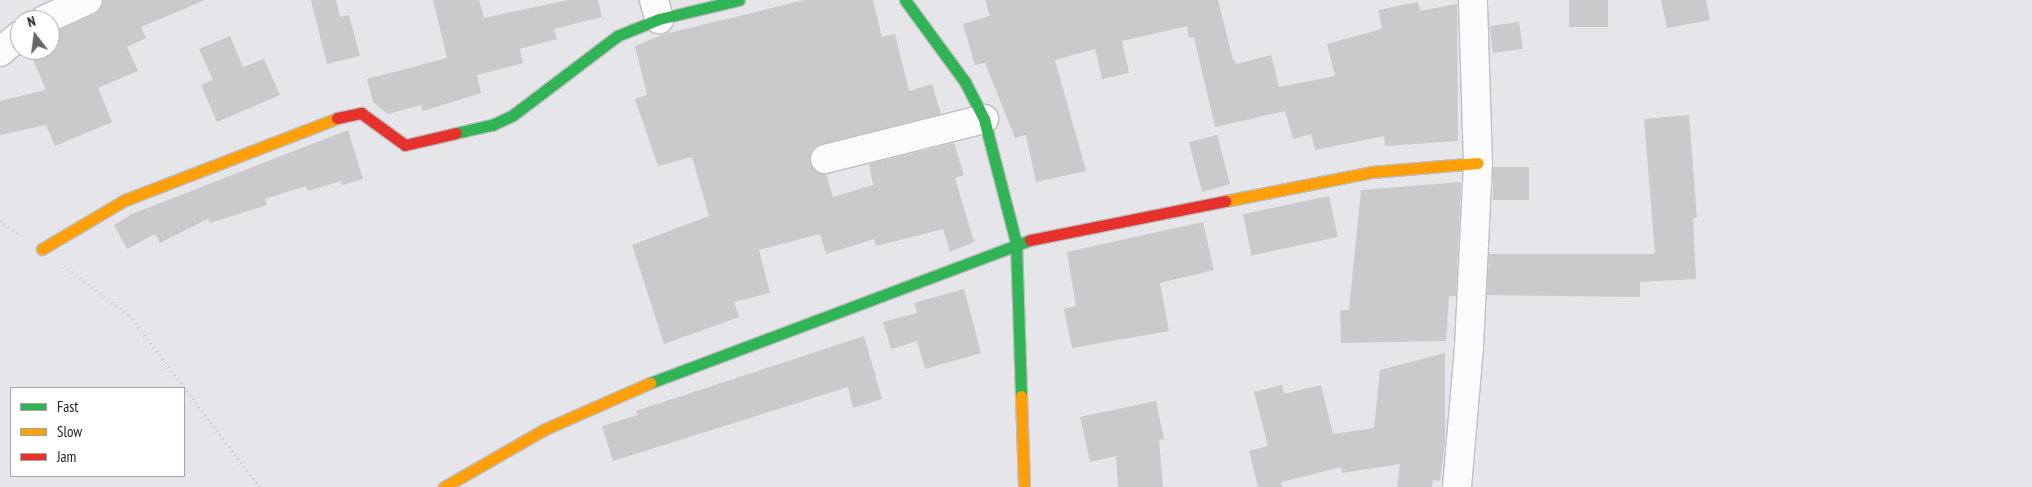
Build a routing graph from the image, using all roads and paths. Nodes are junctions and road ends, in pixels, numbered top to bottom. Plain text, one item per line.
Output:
1 (88, 0) edge
2 (739, 0) edge
3 (906, 0) edge
4 (1473, 0) edge
5 (657, 10) edge
6 (60, 13) edge
7 (10, 44) edge
8 (0, 52) edge
9 (984, 119) junction
10 (825, 159) dead end
11 (1478, 163) junction
12 (0, 221) edge
13 (1016, 244) junction
14 (42, 249) junction
15 (183, 387) edge
16 (185, 389) edge
17 (259, 487) edge
18 (444, 487) edge
19 (1024, 487) edge
20 (1457, 487) edge

1 - 6 street
2 - 5 street
3 - 9 street
4 - 11 street
5 - 14 street
7 - 8 street
9 - 10 street
9 - 13 street
11 - 13 street
11 - 20 street
12 - 14 path
13 - 18 street
13 - 19 street
14 - 15 path
16 - 17 path

